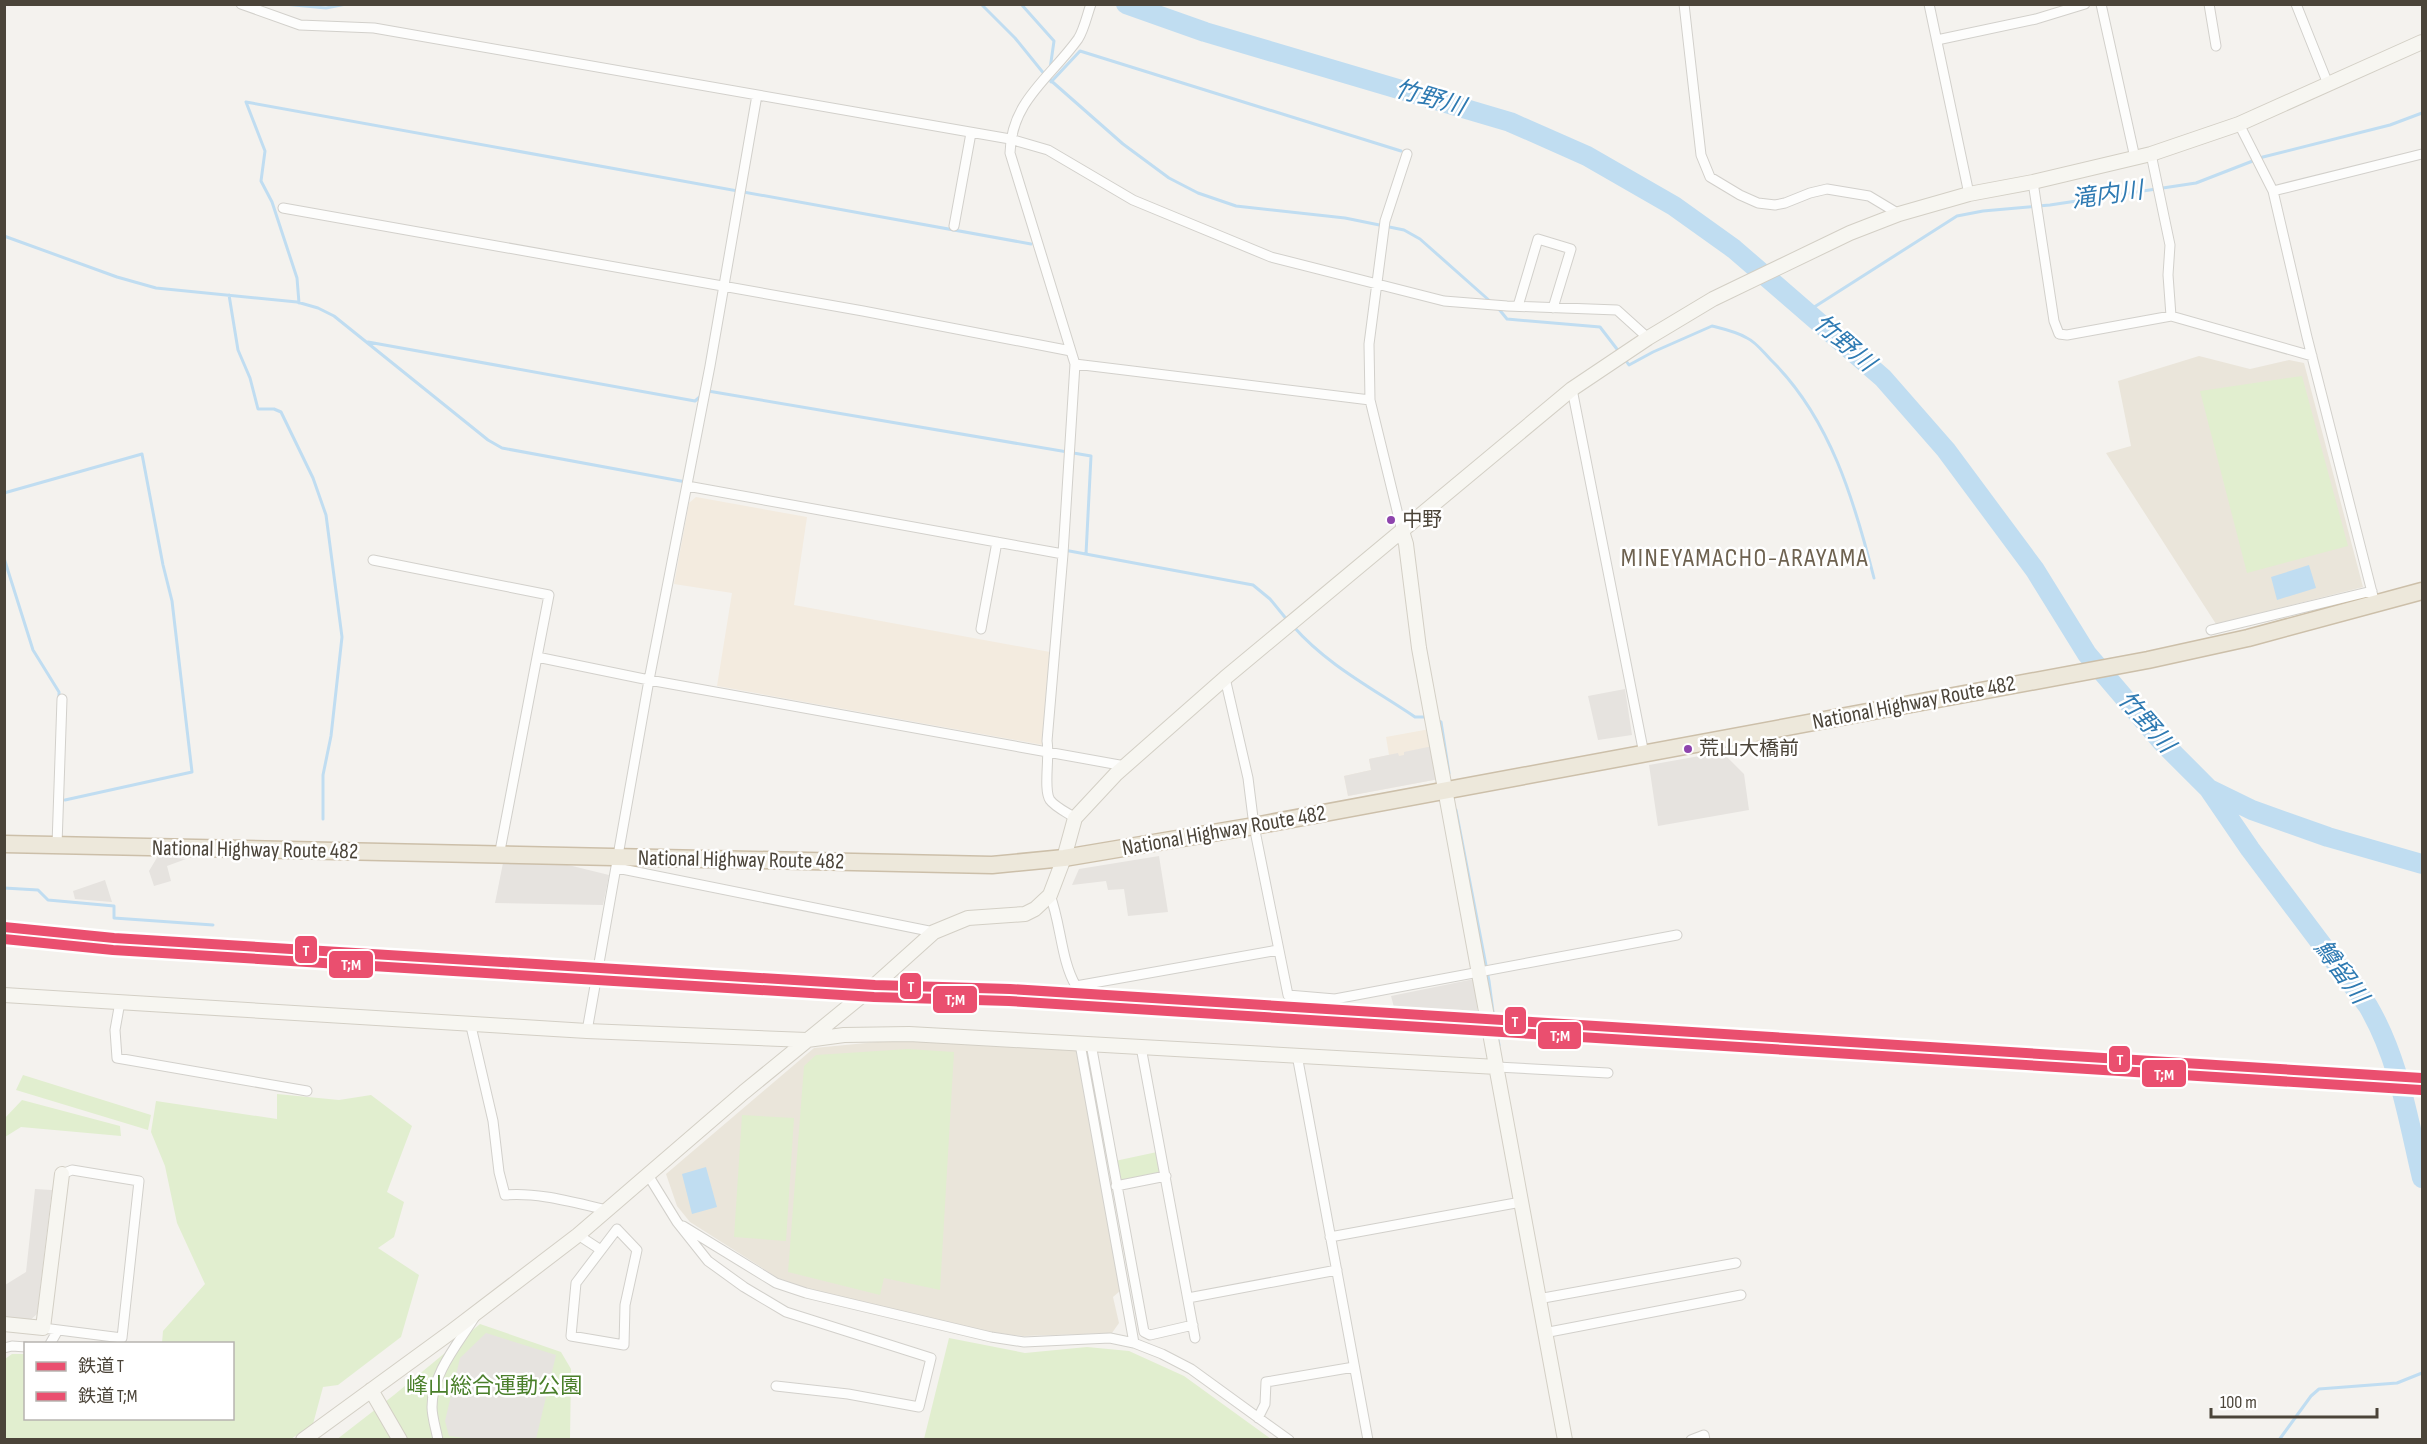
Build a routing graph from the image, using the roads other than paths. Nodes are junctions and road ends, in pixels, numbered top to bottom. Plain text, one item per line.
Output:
1 (241, 4) edge
2 (1091, 4) edge
3 (1684, 4) edge
4 (1929, 4) edge
5 (2085, 4) edge
6 (2102, 4) edge
7 (2208, 4) edge
8 (2296, 4) edge
9 (1937, 40) junction
10 (2422, 44) edge
11 (2216, 46) dead end
12 (2328, 84) junction
13 (757, 95) junction
14 (2239, 124) junction
15 (971, 133) junction
16 (1010, 138) junction
17 (1407, 154) dead end
18 (2151, 154) junction
19 (2422, 154) edge
20 (2135, 158) junction
21 (2033, 182) junction
22 (2273, 191) junction
23 (1969, 194) junction
24 (283, 208) dead end
25 (1899, 214) junction
26 (954, 226) dead end
27 (1375, 285) junction
28 (722, 287) junction
29 (1518, 306) junction
30 (1553, 308) junction
31 (2171, 316) junction
32 (1648, 338) junction
33 (1071, 351) junction
34 (2312, 357) junction
35 (1075, 364) junction
36 (1572, 389) junction
37 (1370, 400) junction
38 (687, 486) junction
39 (1402, 531) junction
40 (997, 542) junction
41 (1063, 554) junction
42 (373, 560) dead end
43 (2422, 591) edge
44 (2373, 598) junction
45 (981, 629) dead end
46 (2211, 630) dead end
47 (537, 657) junction
48 (1225, 678) junction
49 (649, 681) junction
50 (62, 699) dead end
51 (1049, 752) junction
52 (1644, 754) junction
53 (1125, 766) junction
54 (1446, 791) junction
55 (1074, 818) junction
56 (1254, 826) junction
57 (4, 844) edge
58 (57, 845) junction
59 (499, 856) junction
60 (1064, 858) junction
61 (618, 862) junction
62 (1050, 895) junction
63 (934, 932) junction
64 (1677, 935) dead end
65 (1278, 950) junction
66 (1480, 972) junction
67 (4, 995) edge
68 (120, 1002) junction
69 (470, 1022) junction
70 (587, 1031) junction
71 (807, 1040) junction
72 (1086, 1044) junction
73 (1141, 1047) junction
74 (1297, 1055) junction
75 (1497, 1067) junction
76 (1608, 1073) dead end
77 (307, 1091) dead end
78 (62, 1174) joint
79 (648, 1175) junction
80 (1166, 1176) junction
81 (1116, 1186) junction
82 (1521, 1202) junction
83 (608, 1210) junction
84 (677, 1222) junction
85 (578, 1235) junction
86 (1330, 1237) junction
87 (602, 1250) junction
88 (1736, 1263) dead end
89 (1337, 1270) junction
90 (1741, 1295) dead end
91 (1188, 1299) junction
92 (1538, 1299) junction
93 (479, 1311) junction
94 (4, 1324) edge
95 (1192, 1325) junction
96 (43, 1328) junction
97 (58, 1330) junction
98 (1544, 1333) junction
99 (1195, 1338) dead end
100 (51, 1342) edge
101 (1134, 1343) junction
102 (24, 1347) edge
103 (4, 1348) edge
104 (1354, 1367) junction
105 (776, 1386) dead end
106 (371, 1390) junction
107 (1258, 1418) junction
108 (303, 1440) edge
109 (400, 1440) edge
110 (438, 1440) edge
111 (1289, 1440) edge
112 (1368, 1440) edge
113 (1565, 1440) edge
114 (1690, 1440) edge
115 (1705, 1440) edge

1 - 13 street
2 - 16 street
3 - 25 street
4 - 9 street
5 - 9 street
6 - 20 street
7 - 11 street
8 - 12 street
9 - 23 street
10 - 12 street
12 - 14 street
13 - 15 street
13 - 28 street
14 - 18 street
14 - 22 street
15 - 16 street
15 - 26 street
16 - 27 street
16 - 33 street
17 - 27 street
18 - 20 street
18 - 31 street
19 - 22 street
20 - 21 street
21 - 23 street
21 - 31 street
22 - 34 street
23 - 25 street
24 - 28 street
25 - 32 street
27 - 29 street
27 - 37 street
28 - 33 street
28 - 38 street
29 - 30 street
29 - 30 street
30 - 32 street
31 - 34 street
32 - 36 street
33 - 35 street
34 - 44 street
35 - 37 street
35 - 41 street
36 - 39 street
36 - 52 street
37 - 39 street
38 - 40 street
38 - 49 street
39 - 48 street
39 - 54 street
40 - 41 street
40 - 45 street
41 - 51 street
42 - 47 street
43 - 44 highway, National Highway Route 482
44 - 46 street
44 - 52 highway, National Highway Route 482
47 - 49 street
47 - 59 street
48 - 53 street
48 - 56 street
49 - 51 street
49 - 61 street
50 - 58 street
51 - 53 street
51 - 55 street
52 - 54 highway, National Highway Route 482
53 - 55 street
54 - 56 highway, National Highway Route 482
54 - 66 street
55 - 60 street
56 - 60 highway, National Highway Route 482
56 - 65 street
57 - 58 highway, National Highway Route 482
58 - 59 highway, National Highway Route 482
59 - 61 highway, National Highway Route 482
60 - 61 highway, National Highway Route 482
60 - 62 street
61 - 63 street
61 - 70 street
62 - 63 street
62 - 65 street
63 - 71 street
64 - 66 street
65 - 66 street
66 - 75 street
67 - 68 street
68 - 69 street
68 - 77 street
69 - 70 street
69 - 83 street
70 - 71 street
71 - 72 street
71 - 79 street
72 - 73 street
72 - 81 street
72 - 101 street
73 - 74 street
73 - 80 street
74 - 75 street
74 - 86 street
75 - 76 street
75 - 82 street
78 - 96 street
78 - 97 street
79 - 83 street
79 - 84 street
80 - 81 street
80 - 91 street
81 - 95 street
82 - 86 street
82 - 92 street
83 - 85 street
84 - 101 street
84 - 105 street
85 - 87 street
85 - 93 street
86 - 89 street
87 - 87 street
88 - 92 street
89 - 91 street
89 - 104 street
90 - 98 street
91 - 95 street
92 - 98 street
93 - 106 street
93 - 110 street
94 - 96 street
95 - 99 street
96 - 97 street
97 - 100 street
98 - 113 street
101 - 107 street
102 - 103 street
104 - 107 street
104 - 112 street
106 - 108 street
106 - 109 street
107 - 111 street
114 - 115 street

